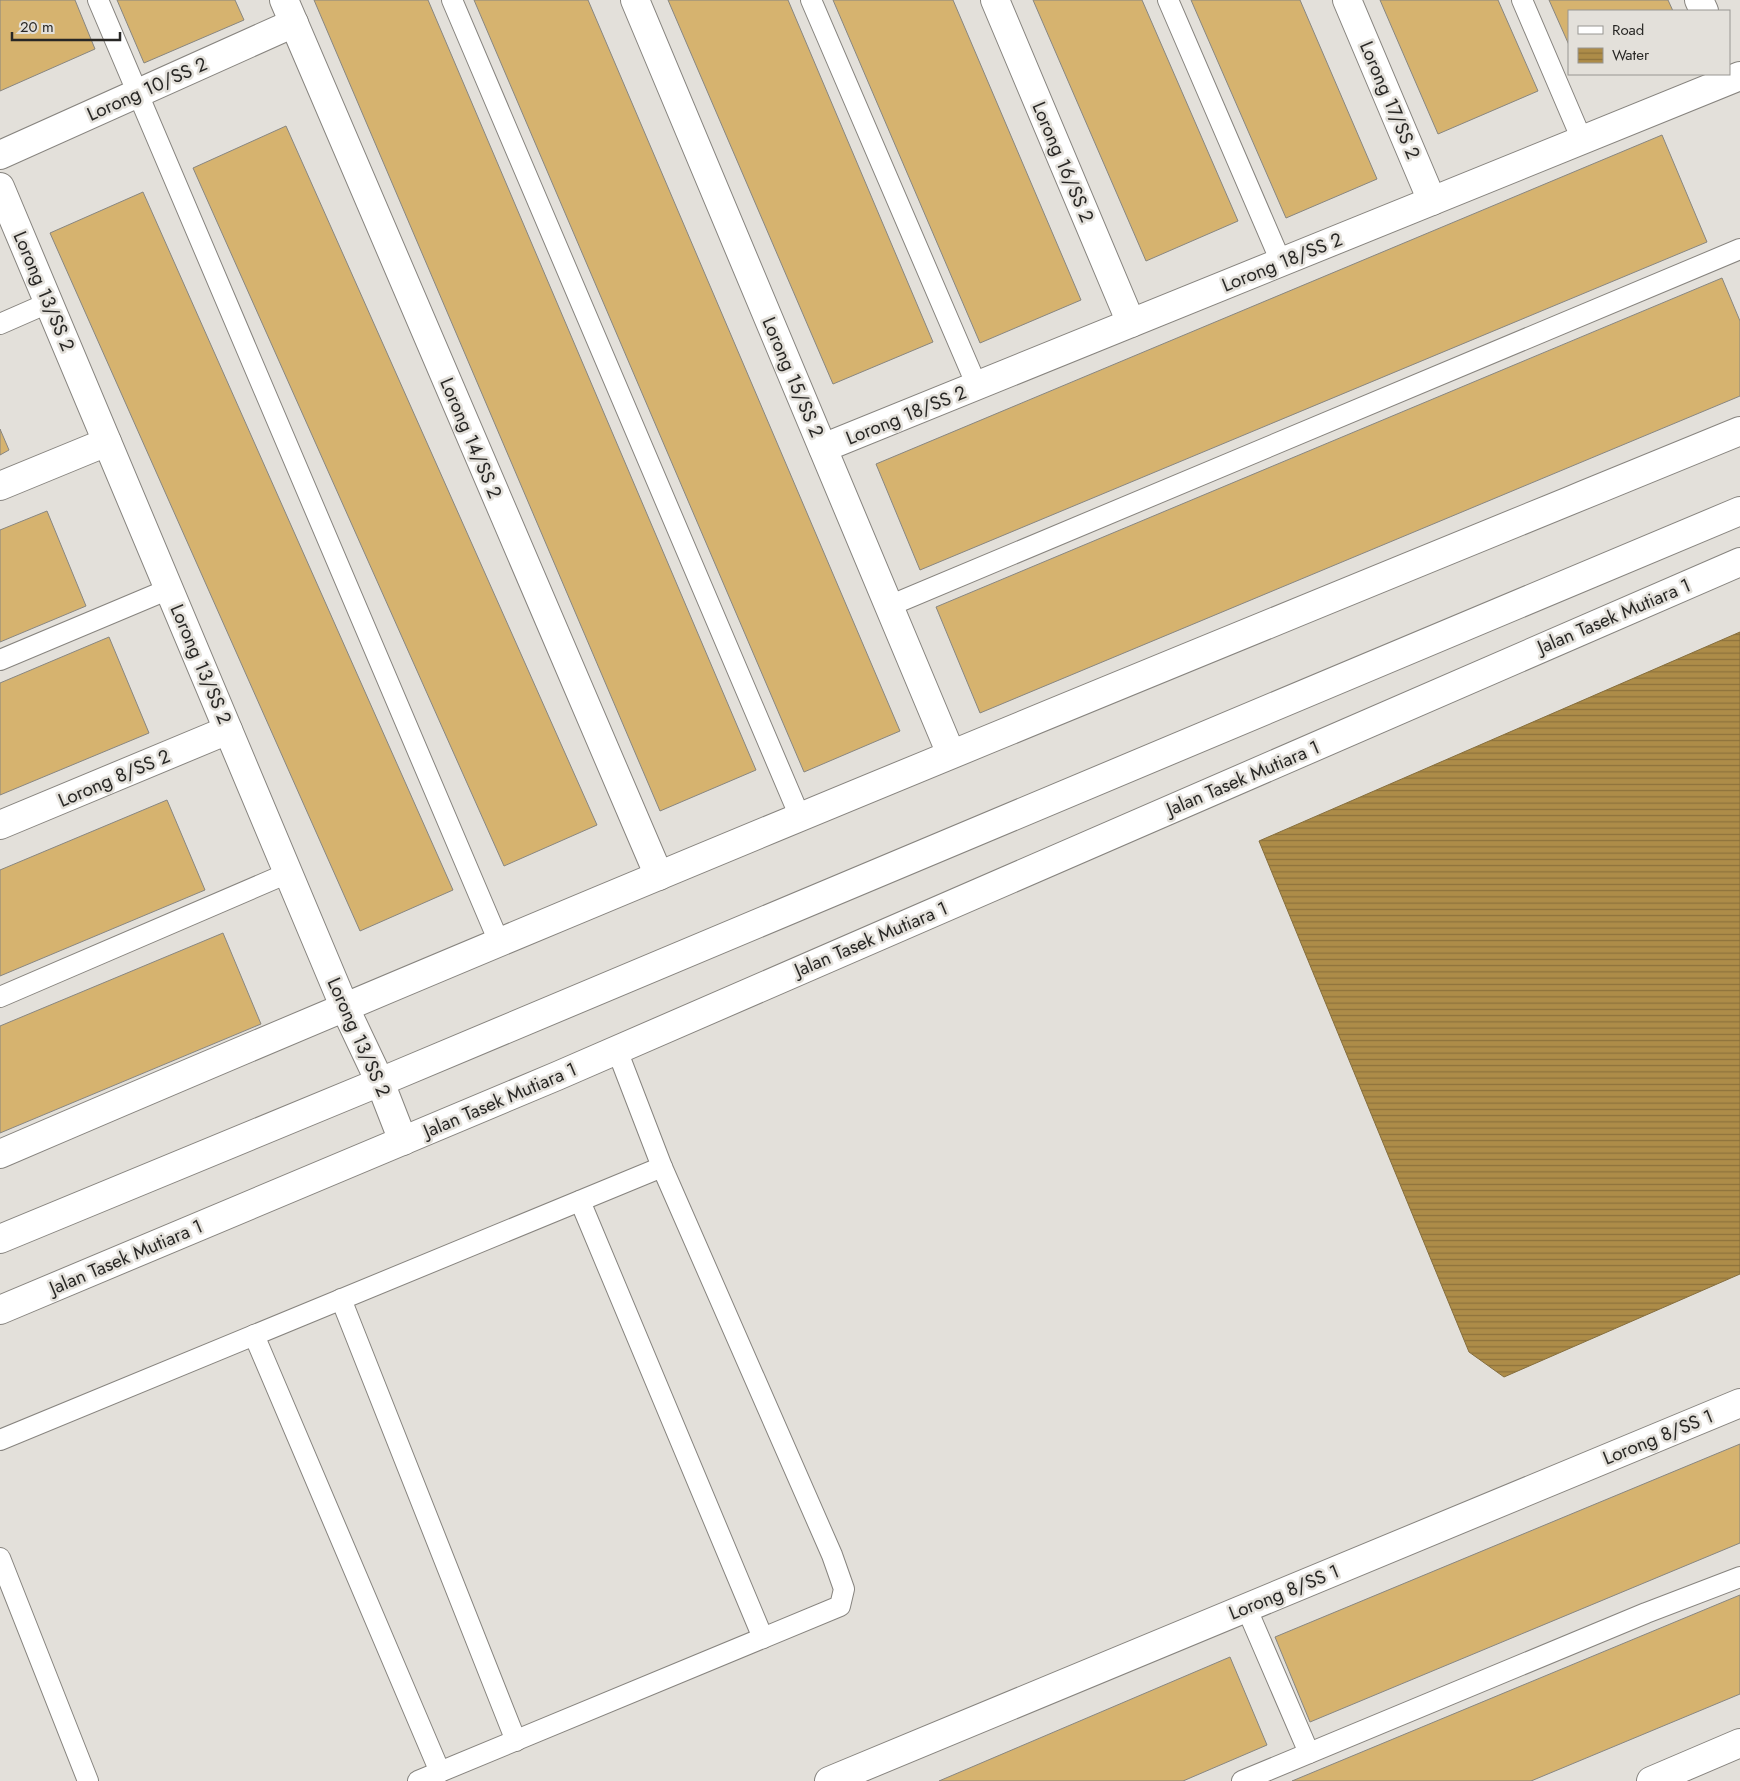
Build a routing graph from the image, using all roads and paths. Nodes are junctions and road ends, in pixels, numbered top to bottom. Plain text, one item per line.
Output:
1 (98, 0) edge
2 (452, 0) edge
3 (635, 0) edge
4 (811, 0) edge
5 (995, 0) edge
6 (1168, 0) edge
7 (1348, 0) edge
8 (1522, 0) edge
9 (289, 12) edge
10 (1735, 80) edge
11 (137, 94) junction
12 (1582, 140) junction
13 (0, 155) edge
14 (0, 187) edge
15 (1432, 201) junction
16 (1740, 249) edge
17 (1281, 262) junction
18 (48, 303) junction
19 (0, 324) edge
20 (1131, 324) junction
21 (977, 386) junction
22 (1740, 431) edge
23 (108, 442) junction
24 (823, 448) junction
25 (0, 486) edge
26 (1740, 511) edge
27 (1740, 562) edge
28 (169, 589) junction
29 (889, 606) junction
30 (0, 660) edge
31 (228, 730) junction
32 (951, 754) junction
33 (800, 817) junction
34 (0, 825) edge
35 (288, 873) junction
36 (659, 876) junction
37 (499, 942) junction
38 (0, 997) edge
39 (344, 1006) junction
40 (617, 1050) junction
41 (380, 1082) junction
42 (403, 1141) junction
43 (0, 1154) edge
44 (662, 1167) junction
45 (580, 1201) junction
46 (0, 1239) edge
47 (341, 1299) junction
48 (0, 1310) edge
49 (254, 1335) junction
50 (1740, 1403) edge
51 (0, 1440) edge
52 (0, 1558) edge
53 (1740, 1577) edge
54 (1246, 1607) junction
55 (762, 1638) junction
56 (516, 1740) junction
57 (1740, 1743) edge
58 (1309, 1753) junction
59 (440, 1772) junction
60 (1247, 1780) edge
61 (88, 1781) edge
62 (418, 1781) edge
63 (829, 1781) edge
64 (1651, 1781) edge

1 - 11 lane
2 - 33 lane
3 - 24 street, Lorong 15/SS 2
4 - 21 lane
5 - 20 street, Lorong 16/SS 2
6 - 17 lane
7 - 15 street, Lorong 17/SS 2
8 - 12 lane
9 - 11 street, Lorong 10/SS 2
9 - 36 street, Lorong 14/SS 2
10 - 12 street, Lorong 18/SS 2
11 - 13 street, Lorong 10/SS 2
11 - 37 lane
12 - 15 street, Lorong 18/SS 2
14 - 18 street, Lorong 13/SS 2
15 - 17 street, Lorong 18/SS 2
16 - 29 lane
17 - 20 street, Lorong 18/SS 2
18 - 19 lane
18 - 23 street, Lorong 13/SS 2
20 - 21 street, Lorong 18/SS 2
21 - 24 street, Lorong 18/SS 2
22 - 32 street
23 - 25 street
23 - 28 street, Lorong 13/SS 2
24 - 29 street, Lorong 15/SS 2
26 - 41 street
27 - 40 street, Jalan Tasek Mutiara 1
28 - 30 lane
28 - 31 street, Lorong 13/SS 2
29 - 32 street, Lorong 15/SS 2
31 - 34 street, Lorong 8/SS 2
31 - 35 street, Lorong 13/SS 2
32 - 33 street
33 - 36 street
35 - 38 lane
35 - 39 street, Lorong 13/SS 2
36 - 37 street
37 - 39 street
39 - 41 street, Lorong 13/SS 2
39 - 43 street
40 - 42 street, Jalan Tasek Mutiara 1
40 - 44 lane
41 - 42 street, Lorong 13/SS 2
41 - 46 street
42 - 48 street, Jalan Tasek Mutiara 1
44 - 45 lane
44 - 55 lane
45 - 47 lane
45 - 55 lane
47 - 49 lane
47 - 56 lane
49 - 51 lane
49 - 59 lane
50 - 54 street, Lorong 8/SS 1
52 - 61 lane
53 - 58 lane
54 - 58 lane
54 - 63 street, Lorong 8/SS 1
55 - 56 lane
56 - 59 lane
57 - 64 street
58 - 60 lane
59 - 62 lane

